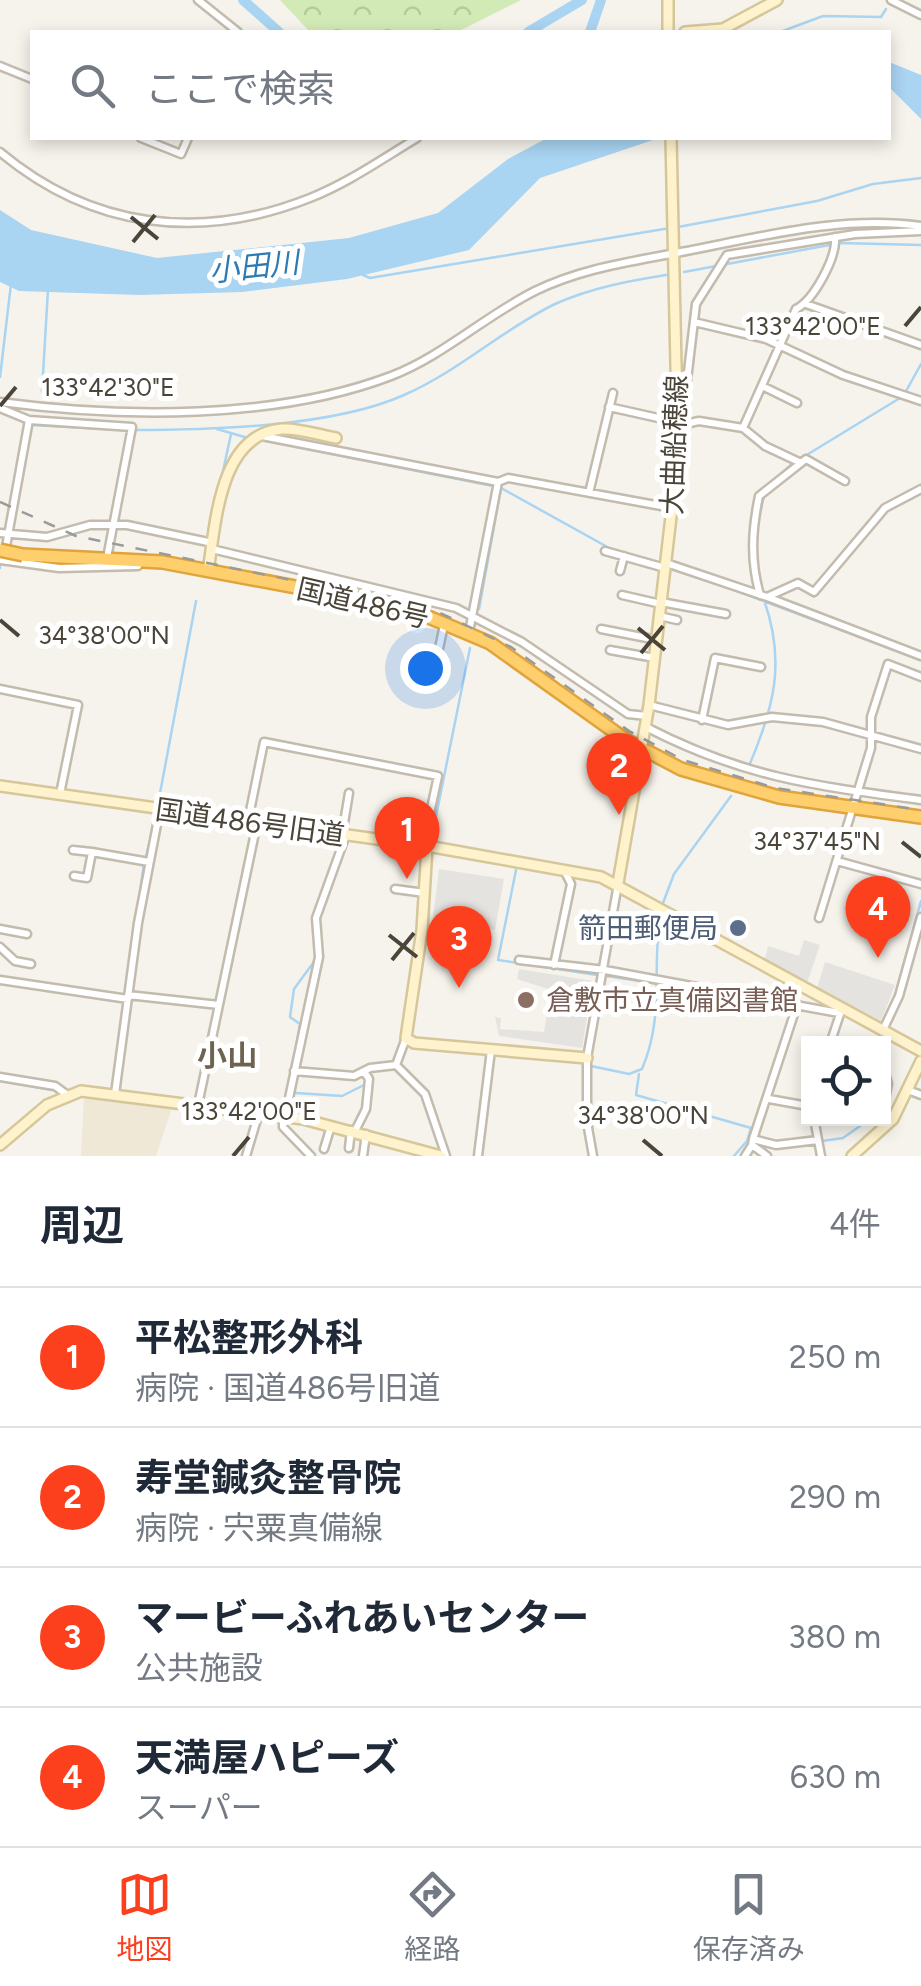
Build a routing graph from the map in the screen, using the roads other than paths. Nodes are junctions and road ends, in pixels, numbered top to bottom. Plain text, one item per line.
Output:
1 (198, 0) edge
2 (668, 0) edge
3 (777, 0) edge
4 (891, 0) edge
5 (921, 15) edge
6 (236, 30) edge
7 (668, 30) edge
8 (710, 30) edge
9 (0, 66) edge
10 (30, 78) edge
11 (146, 140) edge
12 (187, 140) edge
13 (414, 140) edge
14 (671, 140) edge
15 (0, 152) edge
16 (921, 228) edge
17 (835, 241) junction
18 (674, 252) junction
19 (806, 304) junction
20 (694, 322) junction
21 (779, 344) junction
22 (921, 345) edge
23 (762, 386) junction
24 (614, 393) dead end
25 (914, 399) edge
26 (797, 403) dead end
27 (0, 405) edge
28 (609, 407) junction
29 (679, 420) junction
30 (29, 424) junction
31 (742, 428) junction
32 (257, 438) junction
33 (336, 438) dead end
34 (800, 463) junction
35 (844, 481) dead end
36 (497, 487) junction
37 (921, 489) edge
38 (590, 494) junction
39 (673, 508) junction
40 (114, 526) junction
41 (4, 534) edge
42 (212, 546) junction
43 (605, 551) dead end
44 (624, 556) junction
45 (1, 557) edge
46 (107, 558) junction
47 (162, 562) junction
48 (666, 565) junction
49 (208, 571) junction
50 (620, 571) dead end
51 (622, 596) dead end
52 (764, 597) junction
53 (661, 603) junction
54 (726, 614) dead end
55 (473, 616) junction
56 (660, 616) junction
57 (677, 620) dead end
58 (444, 622) junction
59 (601, 629) dead end
60 (470, 632) junction
61 (657, 640) junction
62 (610, 650) dead end
63 (921, 656) edge
64 (655, 658) junction
65 (761, 667) dead end
66 (435, 668) dead end
67 (921, 677) edge
68 (0, 689) edge
69 (648, 716) junction
70 (702, 720) junction
71 (870, 737) junction
72 (921, 749) edge
73 (643, 750) junction
74 (0, 786) edge
75 (859, 792) junction
76 (349, 794) dead end
77 (60, 796) junction
78 (921, 800) edge
79 (854, 808) junction
80 (160, 809) junction
81 (921, 817) edge
82 (252, 822) junction
83 (344, 835) junction
84 (425, 846) junction
85 (73, 850) dead end
86 (92, 852) junction
87 (836, 861) junction
88 (146, 862) junction
89 (564, 870) junction
90 (74, 876) dead end
91 (618, 883) junction
92 (921, 884) edge
93 (395, 888) dead end
94 (424, 893) junction
95 (921, 917) edge
96 (818, 918) dead end
97 (0, 929) edge
98 (27, 934) dead end
99 (918, 938) edge
100 (0, 948) edge
101 (519, 960) dead end
102 (30, 964) dead end
103 (554, 965) junction
104 (605, 970) junction
105 (0, 980) edge
106 (126, 998) junction
107 (219, 1005) junction
108 (798, 1006) junction
109 (841, 1011) junction
110 (883, 1030) junction
111 (833, 1036) edge
112 (406, 1038) junction
113 (491, 1049) junction
114 (921, 1051) edge
115 (588, 1058) junction
116 (921, 1061) edge
117 (396, 1065) junction
118 (294, 1071) junction
119 (365, 1073) junction
120 (0, 1076) edge
121 (906, 1089) junction
122 (66, 1094) junction
123 (115, 1094) junction
124 (921, 1095) edge
125 (769, 1098) junction
126 (801, 1105) edge
127 (198, 1106) junction
128 (891, 1108) edge
129 (258, 1116) junction
130 (284, 1117) junction
131 (331, 1126) junction
132 (815, 1126) edge
133 (877, 1126) edge
134 (357, 1132) junction
135 (818, 1140) junction
136 (753, 1142) junction
137 (0, 1146) edge
138 (349, 1148) dead end
139 (324, 1149) dead end
140 (858, 1154) edge
141 (246, 1156) edge
142 (311, 1156) edge
143 (362, 1156) edge
144 (443, 1156) edge
145 (478, 1156) edge
146 (593, 1156) edge
147 (745, 1156) edge
148 (767, 1156) edge
149 (821, 1156) edge

1 - 6 street
2 - 7 main road
3 - 8 main road
4 - 5 street
9 - 10 street
11 - 12 street
13 - 15 street
14 - 18 main road, 大曲船穂線
16 - 17 street
16 - 18 street
17 - 19 street
17 - 20 street
18 - 27 street
18 - 29 main road, 大曲船穂線
19 - 21 street
19 - 22 street
20 - 21 street
20 - 29 street
21 - 23 street
21 - 25 street
23 - 26 street
23 - 31 street
24 - 28 street
27 - 30 street
28 - 29 street
28 - 38 street
29 - 31 street
29 - 39 main road, 大曲船穂線
30 - 40 street
30 - 41 street
31 - 34 street
32 - 33 main road
32 - 36 street
32 - 42 main road
34 - 35 street
34 - 52 street
36 - 38 street
36 - 55 street
37 - 52 street
38 - 39 street
39 - 48 main road, 大曲船穂線
40 - 41 street
40 - 42 street
40 - 46 street
41 - 45 street
42 - 49 main road
42 - 55 street
43 - 44 street
44 - 48 street
44 - 50 street
45 - 46 highway, 国道486号, bridge
45 - 47 street
46 - 47 highway, 国道486号
47 - 49 highway, 国道486号
48 - 52 street
48 - 53 main road, 大曲船穂線
49 - 58 highway, 国道486号
51 - 53 street
52 - 63 street
53 - 54 street
53 - 56 main road, 大曲船穂線
55 - 60 street
55 - 69 street
56 - 57 street
56 - 61 main road, 大曲船穂線
58 - 60 highway, 国道486号
58 - 66 street
59 - 61 street
60 - 73 highway, 国道486号
61 - 64 main road, 大曲船穂線
62 - 64 street
64 - 69 main road, 大曲船穂線
65 - 70 street
67 - 71 street
68 - 77 street
69 - 70 street
69 - 73 main road, 大曲船穂線
69 - 75 street
70 - 71 street
71 - 72 street
71 - 75 street
73 - 79 highway, 国道486号
73 - 91 main road, 大曲船穂線
74 - 77 main road, 国道486号旧道
75 - 78 street
75 - 79 street
76 - 83 street
77 - 80 main road, 国道486号旧道
79 - 81 highway, 国道486号
79 - 87 street
80 - 82 main road, 国道486号旧道
80 - 88 street
82 - 83 main road, 国道486号旧道
82 - 84 street
82 - 107 street
83 - 84 main road, 国道486号旧道
83 - 118 street
84 - 89 main road, 国道486号旧道
84 - 94 main road
85 - 86 street
86 - 88 street
86 - 90 street
87 - 92 street
87 - 96 street
88 - 106 street
89 - 91 main road, 国道486号旧道
89 - 103 street
91 - 104 street
91 - 109 main road, 国道486号旧道
93 - 94 street
94 - 112 main road
95 - 99 street
97 - 98 street
99 - 110 street
100 - 102 street
101 - 103 street
103 - 104 street
104 - 108 street
104 - 115 street
105 - 106 street
106 - 107 street
106 - 123 street
107 - 127 street
108 - 109 street
108 - 125 street
109 - 110 main road, 国道486号旧道
109 - 111 street
110 - 114 main road, 国道486号旧道
112 - 113 main road
112 - 117 street
113 - 115 main road
113 - 145 street
115 - 146 street
116 - 121 main road
117 - 119 street
117 - 144 street
118 - 119 street
118 - 130 street
119 - 134 street
120 - 122 street
121 - 124 street
121 - 128 main road
122 - 123 main road
122 - 137 main road
123 - 127 main road
125 - 126 street
125 - 136 street
127 - 129 main road
129 - 130 main road
129 - 141 street
130 - 131 main road
130 - 142 street
131 - 134 main road
131 - 139 street
132 - 135 street
133 - 140 main road
134 - 138 street
134 - 143 street
134 - 144 main road
135 - 136 street
135 - 149 street
136 - 147 street
136 - 148 street

